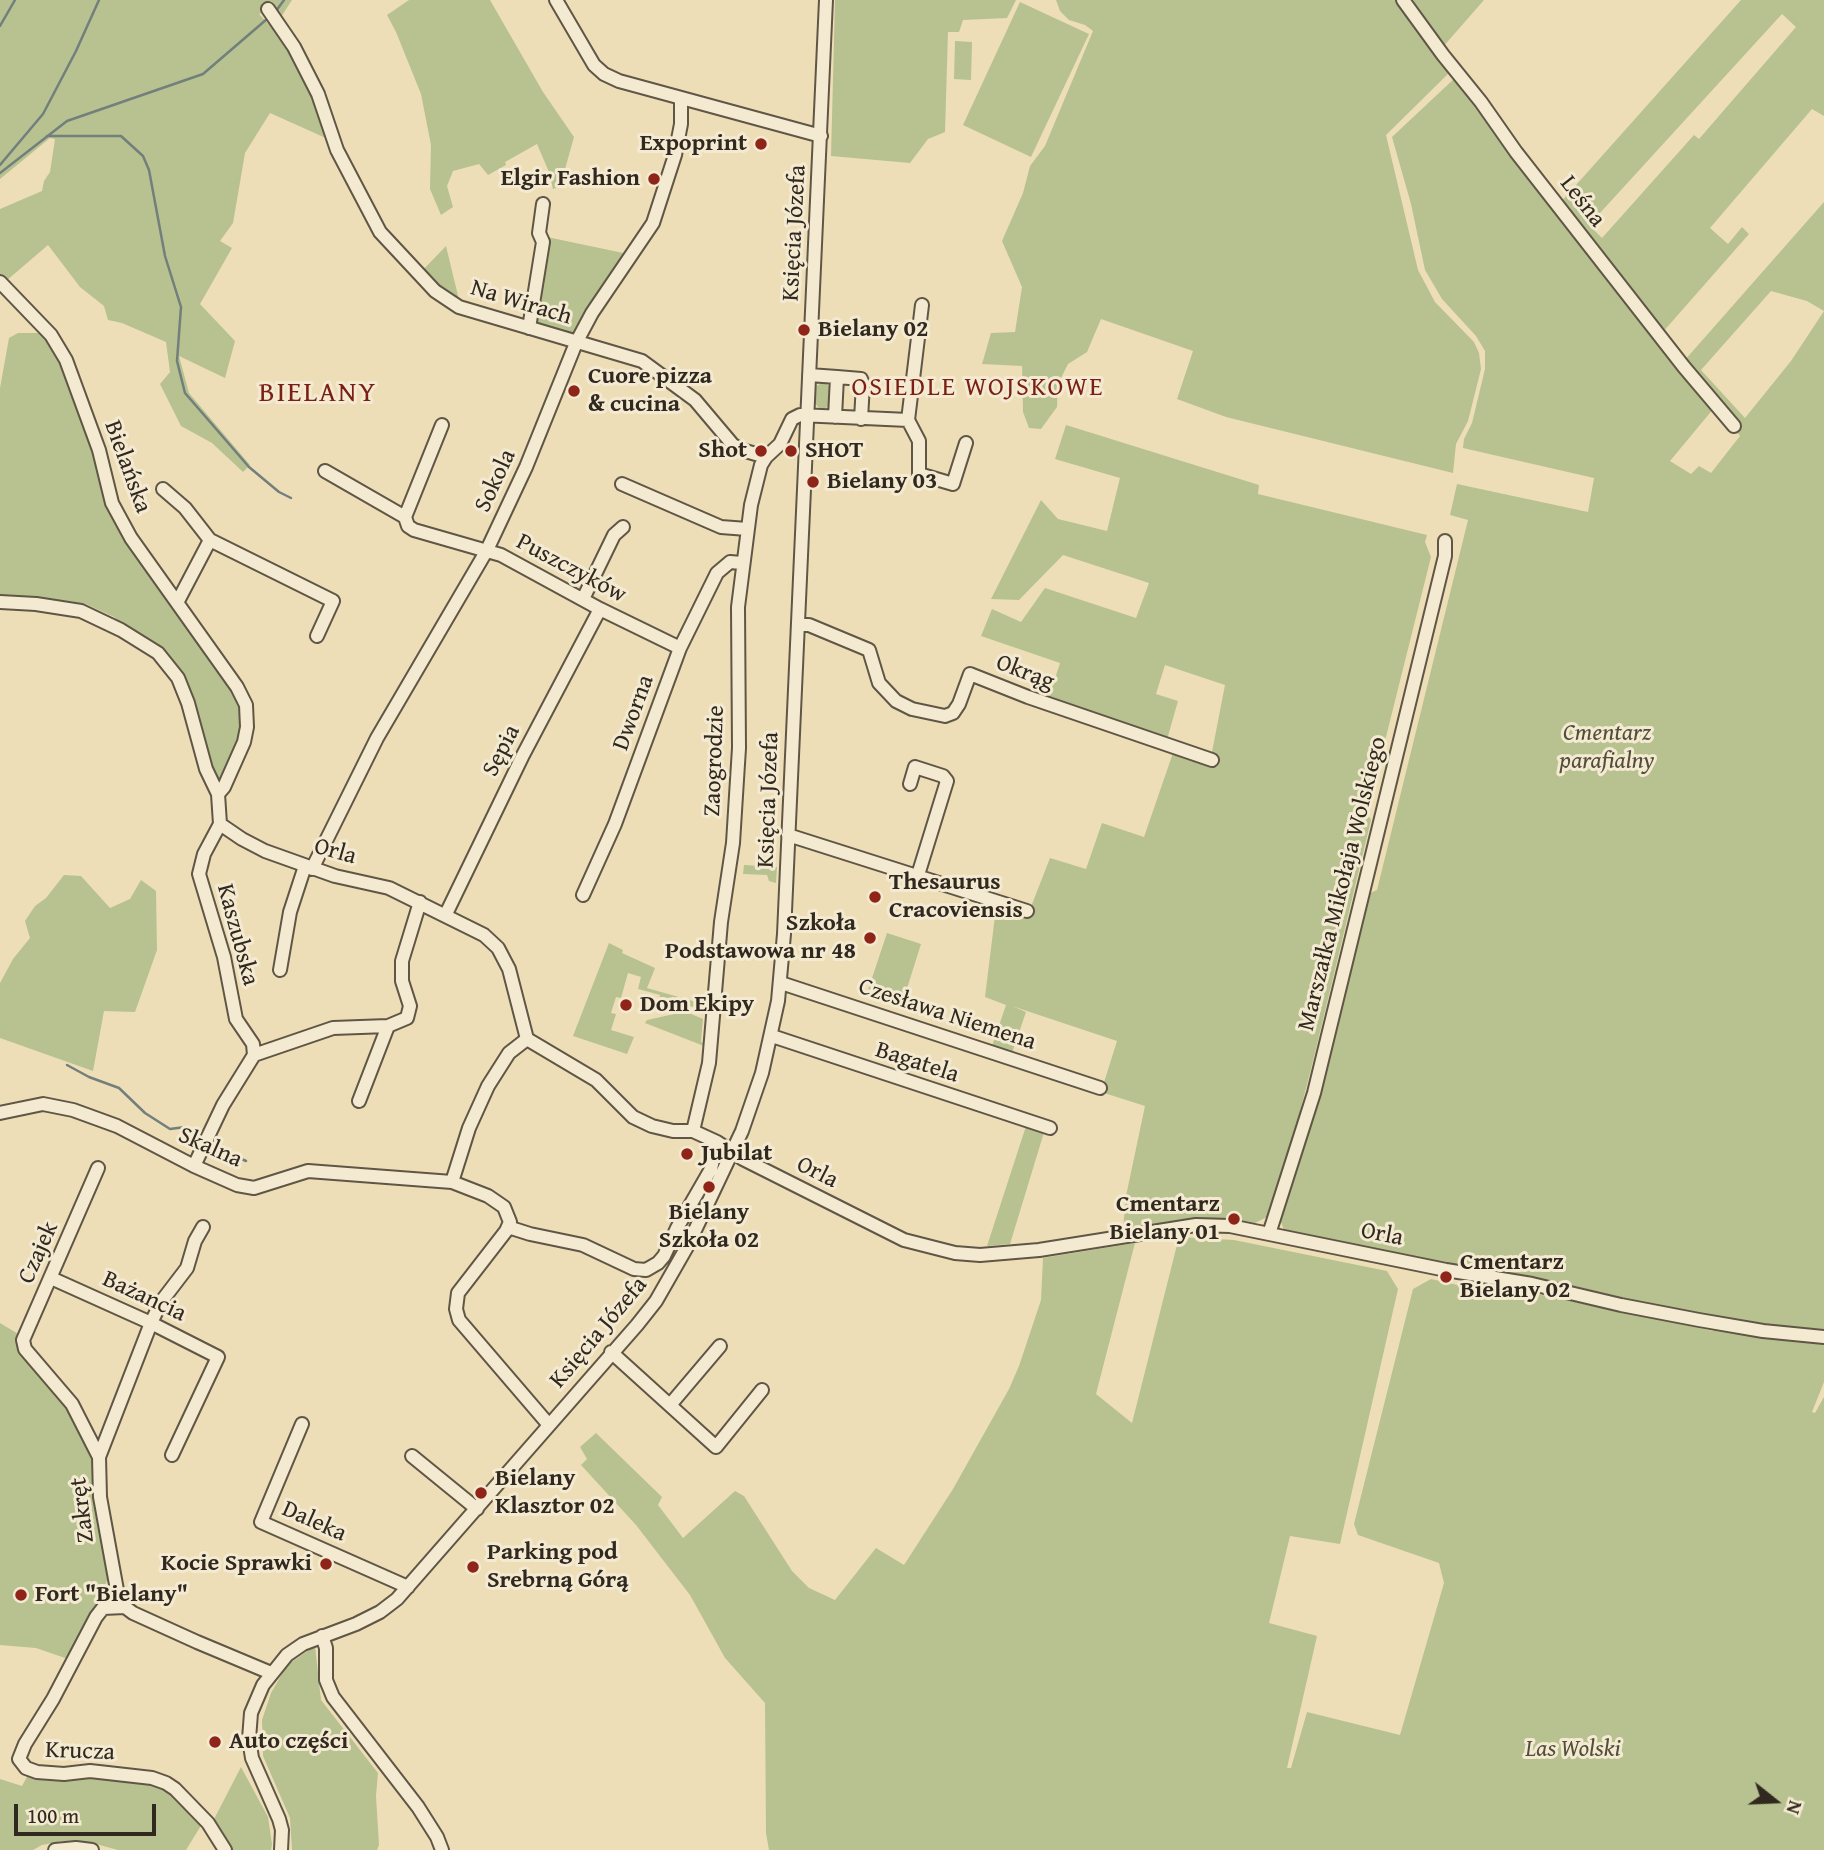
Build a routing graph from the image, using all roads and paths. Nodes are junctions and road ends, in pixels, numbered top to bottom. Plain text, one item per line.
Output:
1 (556, 0) edge
2 (826, 0) edge
3 (1403, 0) edge
4 (268, 9) dead end
5 (681, 98) junction
6 (821, 136) junction
7 (544, 204) dead end
8 (0, 282) edge
9 (922, 305) dead end
10 (530, 328) junction
11 (576, 342) junction
12 (809, 376) junction
13 (837, 377) junction
14 (808, 415) junction
15 (835, 417) junction
16 (861, 419) junction
17 (908, 420) junction
18 (442, 425) dead end
19 (1734, 426) dead end
20 (966, 443) dead end
21 (766, 457) junction
22 (325, 471) dead end
23 (622, 484) dead end
24 (163, 489) dead end
25 (405, 517) junction
26 (623, 527) dead end
27 (747, 529) junction
28 (210, 540) junction
29 (1445, 541) dead end
30 (487, 550) junction
31 (742, 563) junction
32 (583, 599) junction
33 (178, 601) junction
34 (0, 602) edge
35 (600, 609) junction
36 (798, 625) junction
37 (317, 636) dead end
38 (680, 648) junction
39 (1212, 760) dead end
40 (910, 784) dead end
41 (218, 794) junction
42 (220, 824) junction
43 (788, 835) junction
44 (309, 867) junction
45 (918, 875) junction
46 (583, 895) dead end
47 (419, 902) junction
48 (1027, 911) dead end
49 (446, 915) junction
50 (280, 970) dead end
51 (781, 983) junction
52 (388, 1026) junction
53 (772, 1036) junction
54 (527, 1039) junction
55 (254, 1055) junction
56 (1100, 1088) dead end
57 (359, 1101) dead end
58 (0, 1113) edge
59 (1050, 1128) dead end
60 (693, 1131) junction
61 (717, 1142) junction
62 (733, 1152) junction
63 (194, 1166) junction
64 (98, 1168) dead end
65 (452, 1182) junction
66 (203, 1227) dead end
67 (508, 1227) junction
68 (1269, 1234) junction
69 (51, 1278) junction
70 (151, 1323) junction
71 (1824, 1337) edge
72 (720, 1346) dead end
73 (611, 1352) junction
74 (762, 1390) dead end
75 (670, 1405) junction
76 (302, 1424) dead end
77 (549, 1425) junction
78 (172, 1455) dead end
79 (412, 1456) dead end
80 (99, 1457) junction
81 (477, 1509) junction
82 (408, 1587) junction
83 (125, 1607) junction
84 (322, 1636) junction
85 (271, 1673) junction
86 (55, 1850) edge
87 (92, 1850) edge
88 (225, 1850) edge
89 (282, 1850) edge
90 (442, 1850) edge

1 - 5 street
2 - 6 street, Księcia Józefa
3 - 19 street, Leśna
4 - 10 street, Na Wirach
5 - 6 street
5 - 11 street, Sokola
6 - 12 street, Księcia Józefa
7 - 10 street
8 - 33 street, Bielańska
9 - 17 street
10 - 11 street, Na Wirach
11 - 21 street, Na Wirach
11 - 30 street, Sokola
12 - 13 street
12 - 14 street, Księcia Józefa
13 - 15 street
13 - 16 street
14 - 15 street
14 - 21 street, Zaogrodzie
14 - 36 street, Księcia Józefa
15 - 16 street
16 - 17 street
17 - 20 street
18 - 25 street
21 - 27 street, Zaogrodzie
22 - 25 street, Puszczyków
23 - 27 street
24 - 28 street
25 - 30 street, Puszczyków
26 - 32 street
27 - 31 street, Zaogrodzie
28 - 33 street
28 - 37 street
29 - 68 street, Marszałka Mikołaja Wolskiego
30 - 32 street, Puszczyków
30 - 44 street, Sokola
31 - 38 street, Dworna
31 - 60 street, Zaogrodzie
32 - 35 street, Puszczyków
33 - 41 street, Bielańska
34 - 41 street
35 - 38 street, Puszczyków
35 - 49 street, Sępia
36 - 39 street, Okrąg
36 - 43 street, Księcia Józefa
38 - 46 street, Dworna
40 - 45 street
41 - 42 street
42 - 44 street, Orla
42 - 55 street, Kaszubska
43 - 45 street
43 - 51 street, Księcia Józefa
44 - 47 street, Orla
44 - 50 street
45 - 48 street
47 - 49 street, Orla
47 - 52 street
49 - 54 street, Orla
51 - 53 street, Księcia Józefa
51 - 56 street, Czesława Niemena
52 - 55 street
52 - 57 street
53 - 59 street, Bagatela
53 - 62 street, Księcia Józefa
54 - 60 street, Orla
54 - 65 street
55 - 63 street
58 - 63 street, Skalna
60 - 61 street, Orla
61 - 62 street, Orla
61 - 67 street
62 - 68 street, Orla
62 - 73 street, Księcia Józefa
63 - 65 street, Skalna
64 - 69 street, Czajek
65 - 67 street, Skalna
66 - 70 street, Zakręt
67 - 77 street
68 - 71 street, Orla
69 - 70 street, Bażancia
69 - 80 street, Czajek
70 - 78 street, Bażancia
70 - 80 street, Zakręt
72 - 75 street
73 - 75 street
73 - 77 street, Księcia Józefa
74 - 75 street
76 - 82 street, Daleka
77 - 81 street, Księcia Józefa
79 - 81 street
80 - 83 street, Zakręt
81 - 82 street, Księcia Józefa
82 - 84 street, Księcia Józefa
83 - 85 street
83 - 88 street, Krucza
84 - 85 street, Księcia Józefa
84 - 90 street
85 - 89 street, Księcia Józefa
86 - 87 street

